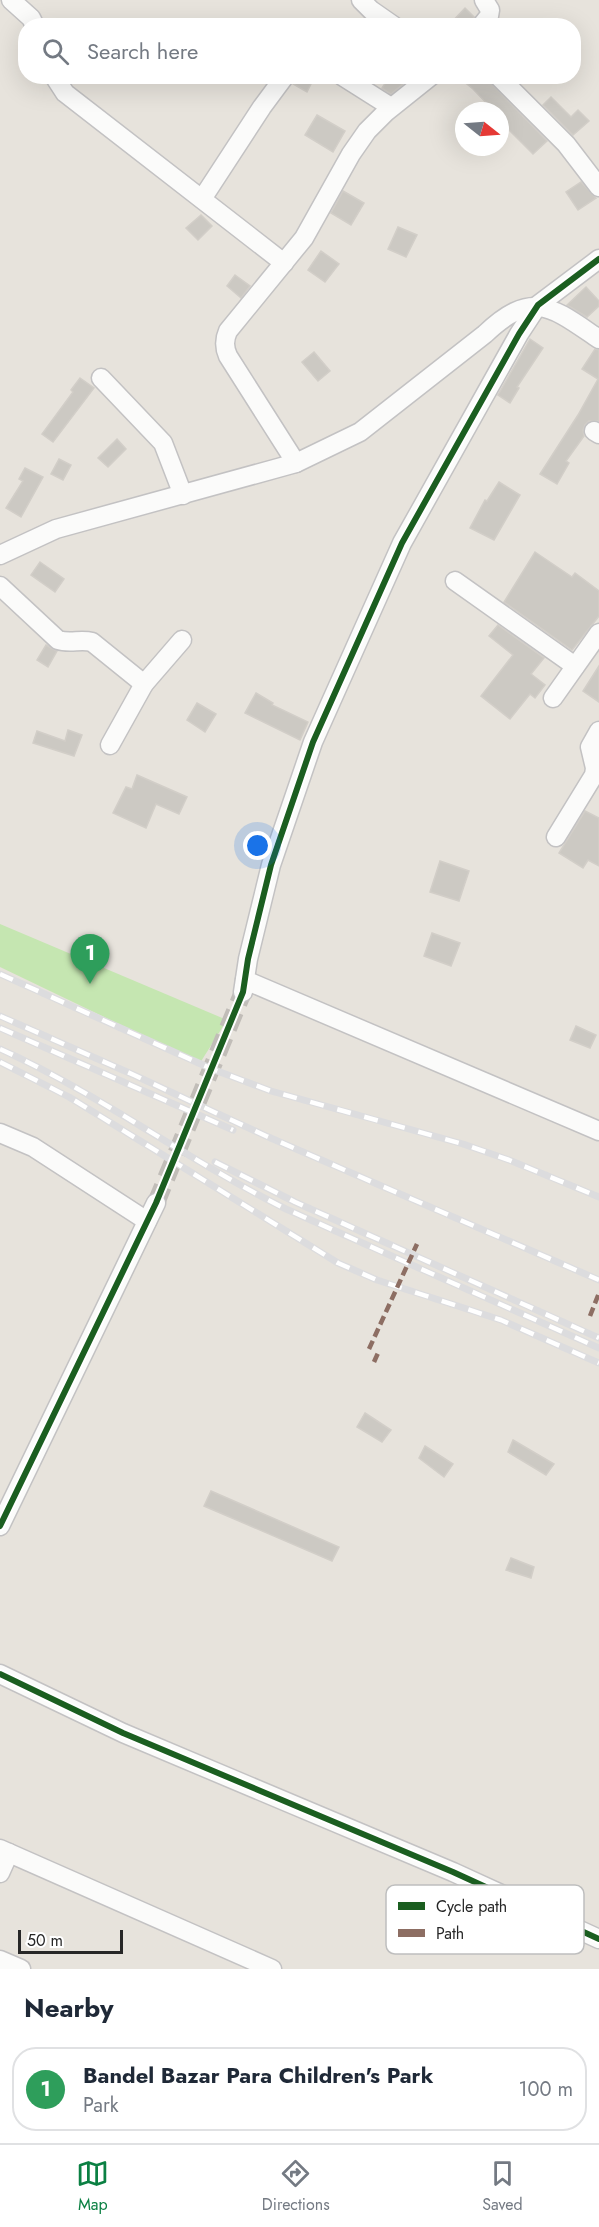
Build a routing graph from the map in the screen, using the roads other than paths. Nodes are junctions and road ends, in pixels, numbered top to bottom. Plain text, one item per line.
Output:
1 (11, 0) edge
2 (361, 0) edge
3 (484, 0) edge
4 (31, 18) edge
5 (382, 18) edge
6 (487, 18) edge
7 (59, 84) edge
8 (279, 84) edge
9 (355, 84) edge
10 (421, 84) edge
11 (506, 84) edge
12 (391, 107) junction
13 (599, 187) edge
14 (202, 199) junction
15 (599, 259) edge
16 (284, 263) junction
17 (538, 306) junction
18 (599, 339) edge
19 (101, 378) dead end
20 (296, 463) junction
21 (183, 495) junction
22 (0, 555) edge
23 (455, 581) dead end
24 (0, 586) edge
25 (599, 633) edge
26 (182, 640) dead end
27 (575, 666) junction
28 (144, 684) junction
29 (553, 698) dead end
30 (599, 731) edge
31 (110, 745) dead end
32 (556, 837) dead end
33 (599, 1131) edge
34 (0, 1133) edge
35 (156, 1203) tunnel mouth
36 (147, 1221) junction
37 (0, 1526) edge
38 (0, 1674) edge
39 (4, 1851) edge
40 (0, 1873) edge
41 (482, 1885) edge
42 (584, 1931) edge
43 (599, 1938) edge
44 (0, 1960) edge
45 (21, 1969) edge
46 (272, 1969) edge

1 - 4 street
2 - 5 street
3 - 6 street
7 - 14 street
8 - 14 street
9 - 12 street
10 - 12 street
11 - 13 street
12 - 16 street
14 - 16 street
15 - 17 street
16 - 20 street
17 - 18 street
17 - 20 street
17 - 33 street
19 - 21 street
20 - 21 street
21 - 22 street
23 - 27 street
24 - 28 street
25 - 27 street
26 - 28 street
27 - 29 street
28 - 31 street
30 - 32 street
34 - 36 street
35 - 36 street
36 - 37 street
38 - 41 street
39 - 40 street
39 - 46 street
42 - 43 street
44 - 45 street

